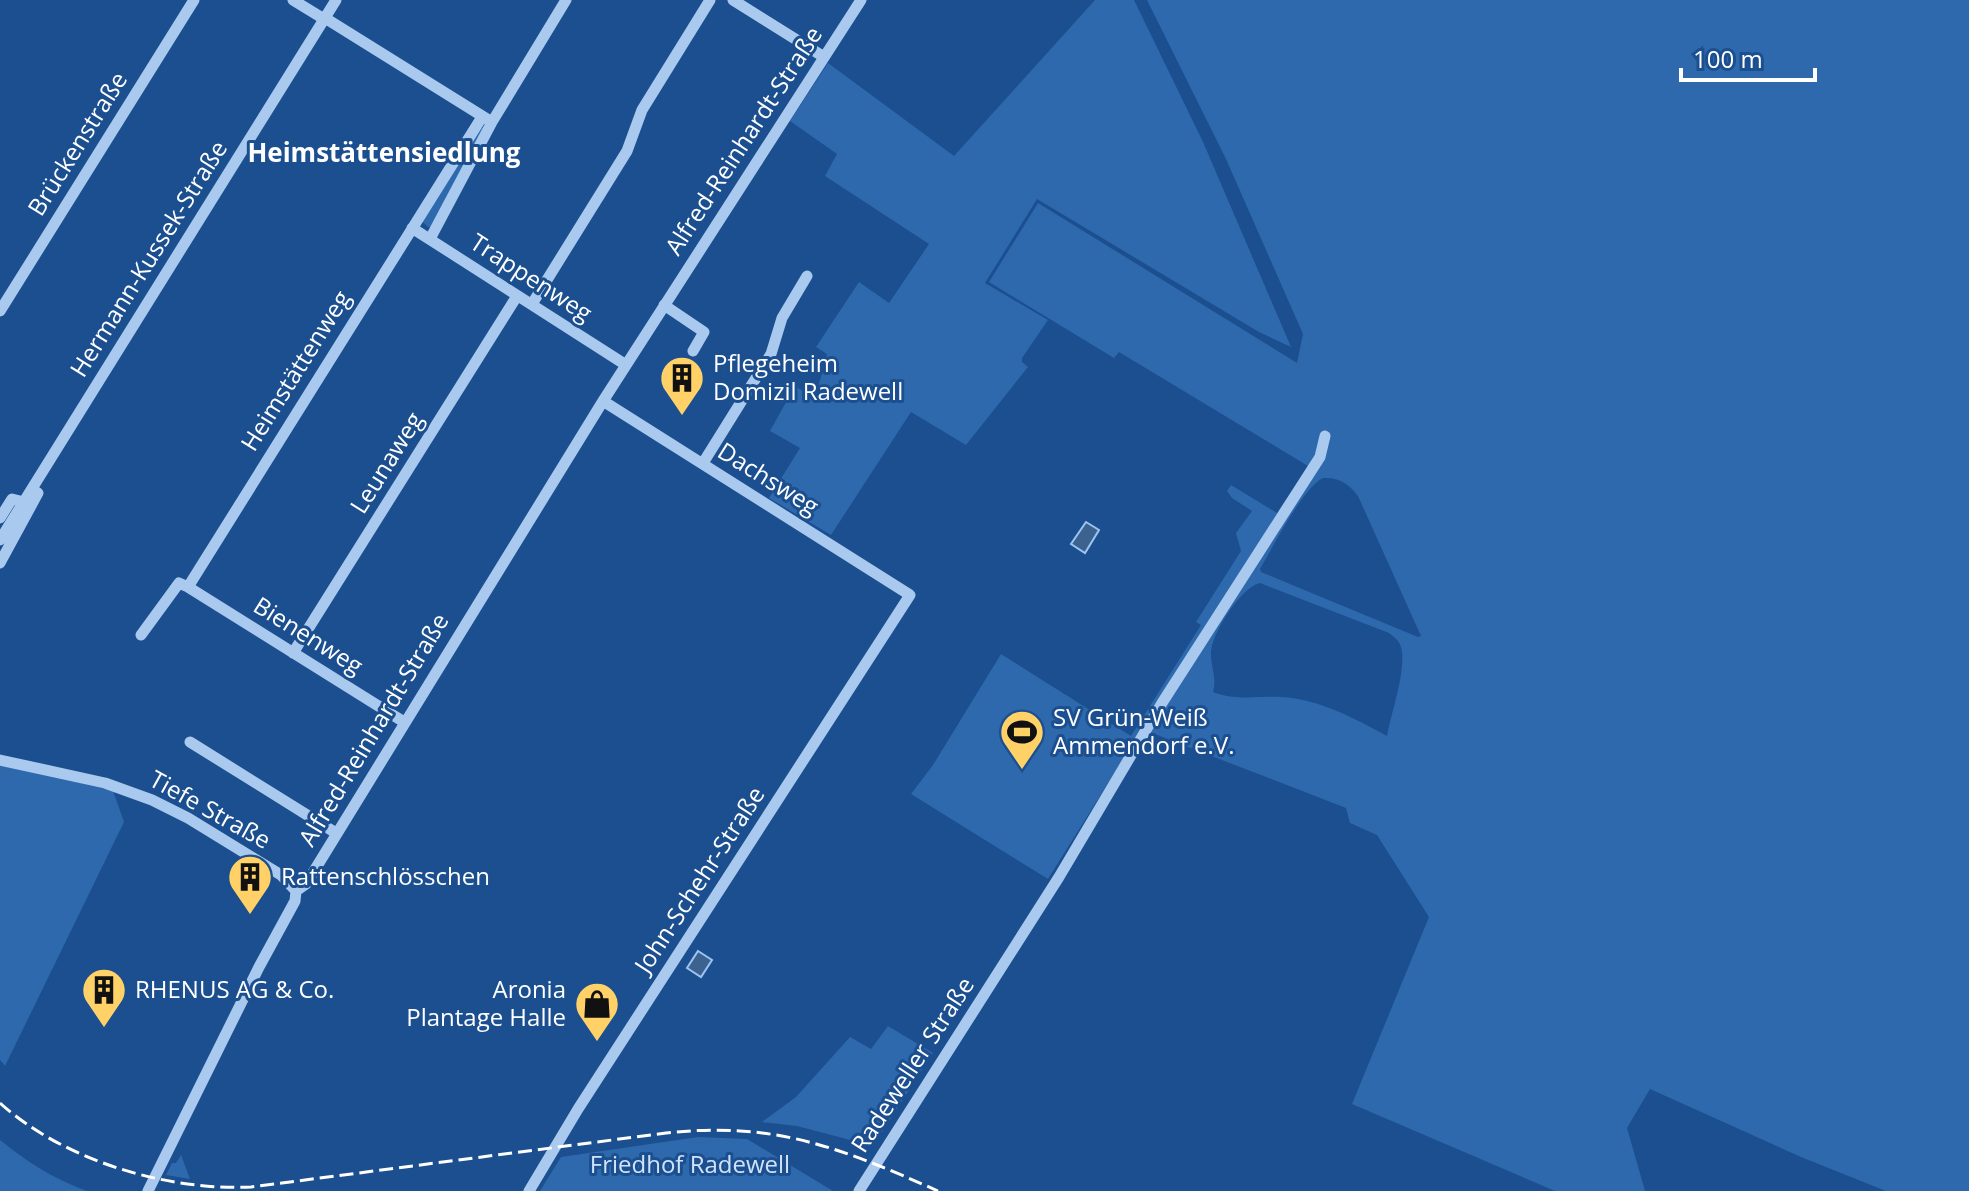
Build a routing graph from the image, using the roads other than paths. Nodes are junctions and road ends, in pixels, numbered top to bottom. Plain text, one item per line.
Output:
1 (194, 0) edge
2 (293, 0) edge
3 (336, 0) edge
4 (566, 0) edge
5 (710, 0) edge
6 (733, 0) edge
7 (861, 0) edge
8 (324, 18) junction
9 (824, 57) junction
10 (487, 120) junction
11 (412, 228) junction
12 (430, 239) junction
13 (807, 276) dead end
14 (517, 296) junction
15 (532, 304) junction
16 (664, 305) junction
17 (0, 311) edge
18 (693, 351) dead end
19 (626, 365) junction
20 (603, 401) junction
21 (1325, 436) dead end
22 (703, 463) junction
23 (32, 490) junction
24 (24, 502) junction
25 (0, 518) edge
26 (0, 540) edge
27 (0, 563) edge
28 (188, 587) junction
29 (910, 595) joint
30 (141, 635) dead end
31 (293, 653) junction
32 (404, 722) junction
33 (190, 742) dead end
34 (0, 760) edge
35 (336, 833) junction
36 (296, 891) junction
37 (148, 1191) edge
38 (529, 1191) edge
39 (859, 1191) edge

1 - 17 street, Brückenstraße
2 - 8 street
3 - 8 street, Hermann-Kussek-Straße
4 - 10 street, Heimstättenweg
5 - 15 street
6 - 9 street
7 - 9 street, Alfred-Reinhardt-Straße
8 - 10 street
8 - 23 street, Hermann-Kussek-Straße
9 - 16 street, Alfred-Reinhardt-Straße
10 - 11 street, Heimstättenweg
10 - 12 street, Heimstättenweg
11 - 12 street, Trappenweg
11 - 28 street, Heimstättenweg
12 - 14 street, Trappenweg
13 - 22 street
14 - 15 street, Trappenweg
14 - 31 street, Leunaweg
15 - 19 street, Trappenweg
16 - 18 street
16 - 19 street, Alfred-Reinhardt-Straße
19 - 20 street, Alfred-Reinhardt-Straße
20 - 22 street, Dachsweg
20 - 32 street, Alfred-Reinhardt-Straße
21 - 39 street, Radeweller Straße
22 - 29 street, Dachsweg
23 - 24 street, Hermann-Kussek-Straße
23 - 27 street
24 - 25 street
24 - 26 street, Hermann-Kussek-Straße
28 - 30 street, Heimstättenweg
28 - 31 street, Bienenweg
29 - 38 street, John-Schehr-Straße
31 - 32 street, Bienenweg
32 - 35 street, Alfred-Reinhardt-Straße
33 - 35 street
34 - 36 street, Tiefe Straße
35 - 36 street, Alfred-Reinhardt-Straße
36 - 37 street, Alfred-Reinhardt-Straße

